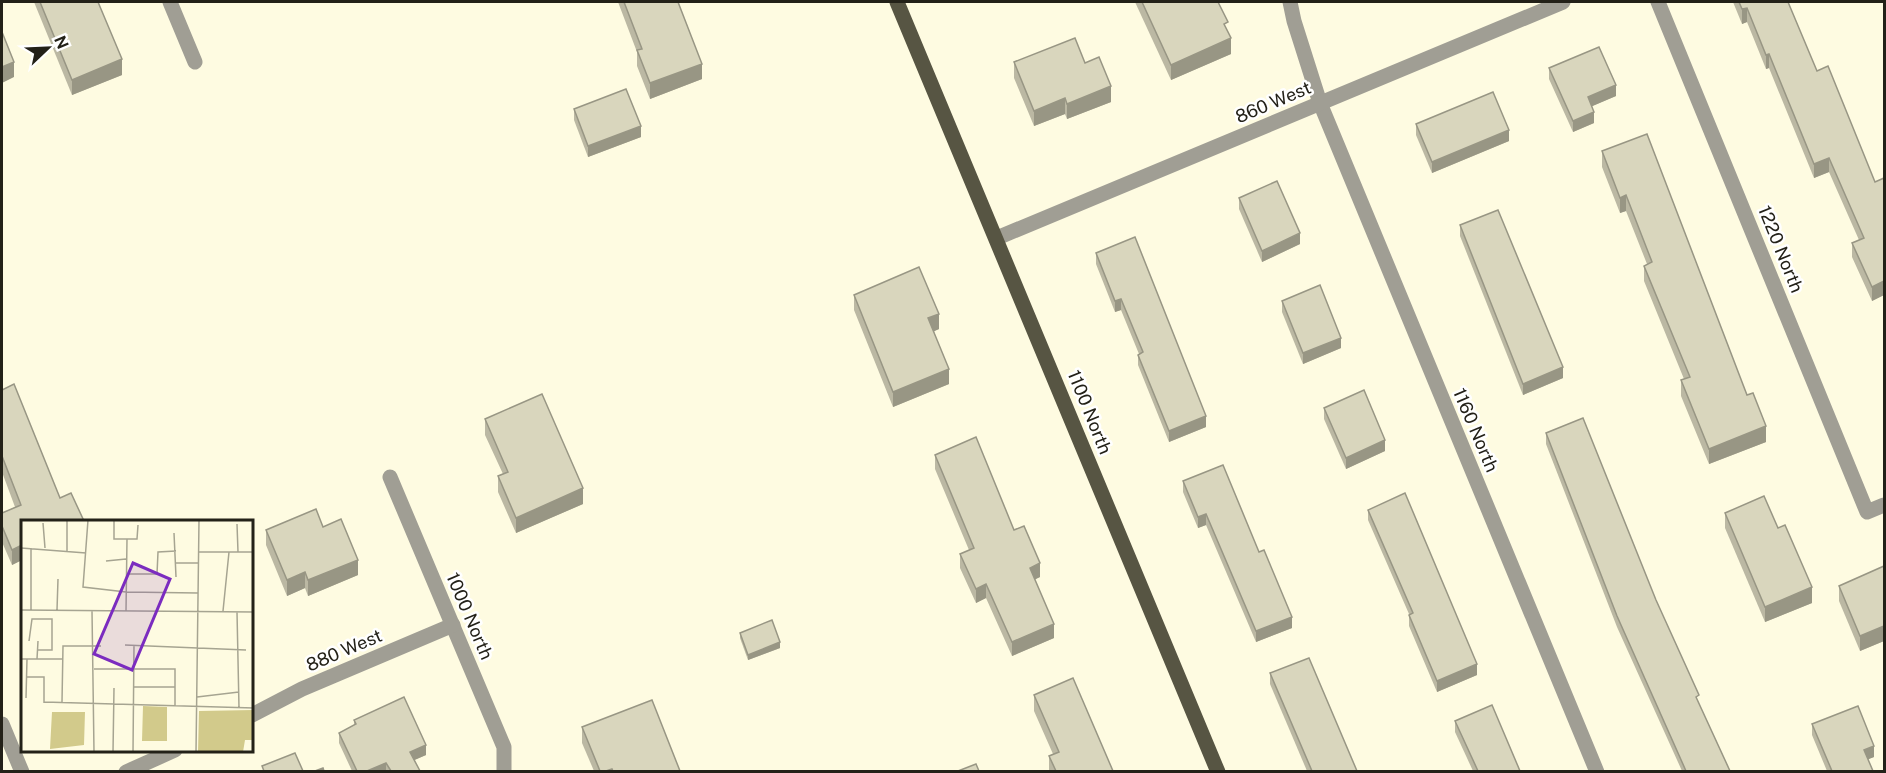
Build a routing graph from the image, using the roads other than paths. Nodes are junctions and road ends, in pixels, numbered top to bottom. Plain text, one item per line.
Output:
1 (170, 2) edge
2 (897, 2) edge
3 (1290, 2) edge
4 (1563, 2) edge
5 (1658, 2) edge
6 (195, 62) dead end
7 (1320, 104) junction
8 (997, 238) junction
9 (390, 477) dead end
10 (1884, 505) edge
11 (453, 625) junction
12 (254, 714) edge
13 (2, 724) edge
14 (170, 752) edge
15 (22, 771) edge
16 (126, 771) edge
17 (504, 771) edge
18 (1218, 771) edge
19 (1597, 771) edge

1 - 6 street
2 - 8 main road, 1100 North
3 - 7 street, 1160 North
4 - 7 street, 860 West
5 - 10 street, 1220 North
7 - 8 street, 860 West
7 - 19 street, 1160 North
8 - 18 main road, 1100 North
9 - 11 street, 1000 North
11 - 12 street, 880 West
11 - 17 street, 1000 North
13 - 15 street
14 - 16 street

